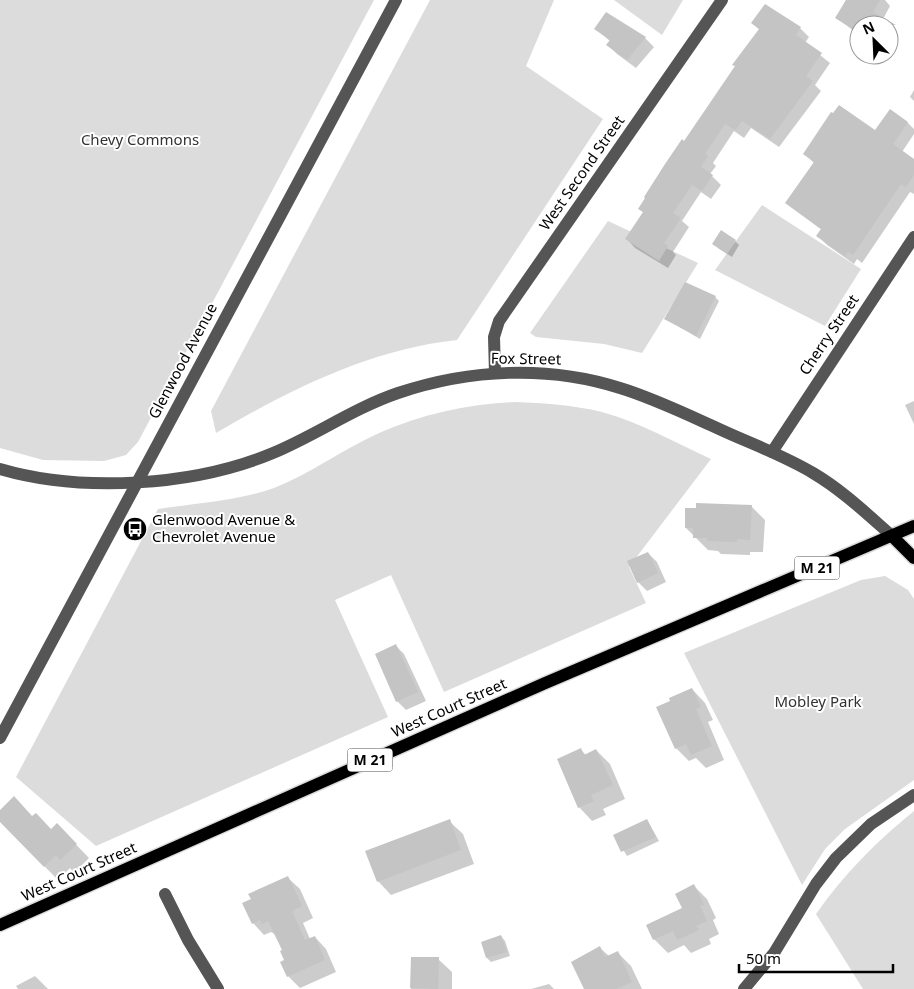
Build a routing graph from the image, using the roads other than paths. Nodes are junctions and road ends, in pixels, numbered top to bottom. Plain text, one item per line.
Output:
1 (396, 0) edge
2 (722, 0) edge
3 (914, 237) edge
4 (495, 373) junction
5 (772, 452) junction
6 (0, 470) edge
7 (137, 481) junction
8 (914, 526) edge
9 (892, 536) junction
10 (914, 558) edge
11 (0, 738) edge
12 (914, 795) edge
13 (165, 894) dead end
14 (0, 925) edge
15 (218, 989) edge
16 (744, 989) edge

1 - 7 street, Glenwood Avenue
2 - 4 street, West Second Street
3 - 5 street, Cherry Street
4 - 5 street, Fox Street
4 - 7 street, Fox Street
5 - 9 street, Fox Street
6 - 7 street, Fox Street
7 - 11 street, Glenwood Avenue
8 - 9 main road, West Court Street / M 21
9 - 10 main road
9 - 14 main road, West Court Street / M 21
12 - 16 street
13 - 15 street

